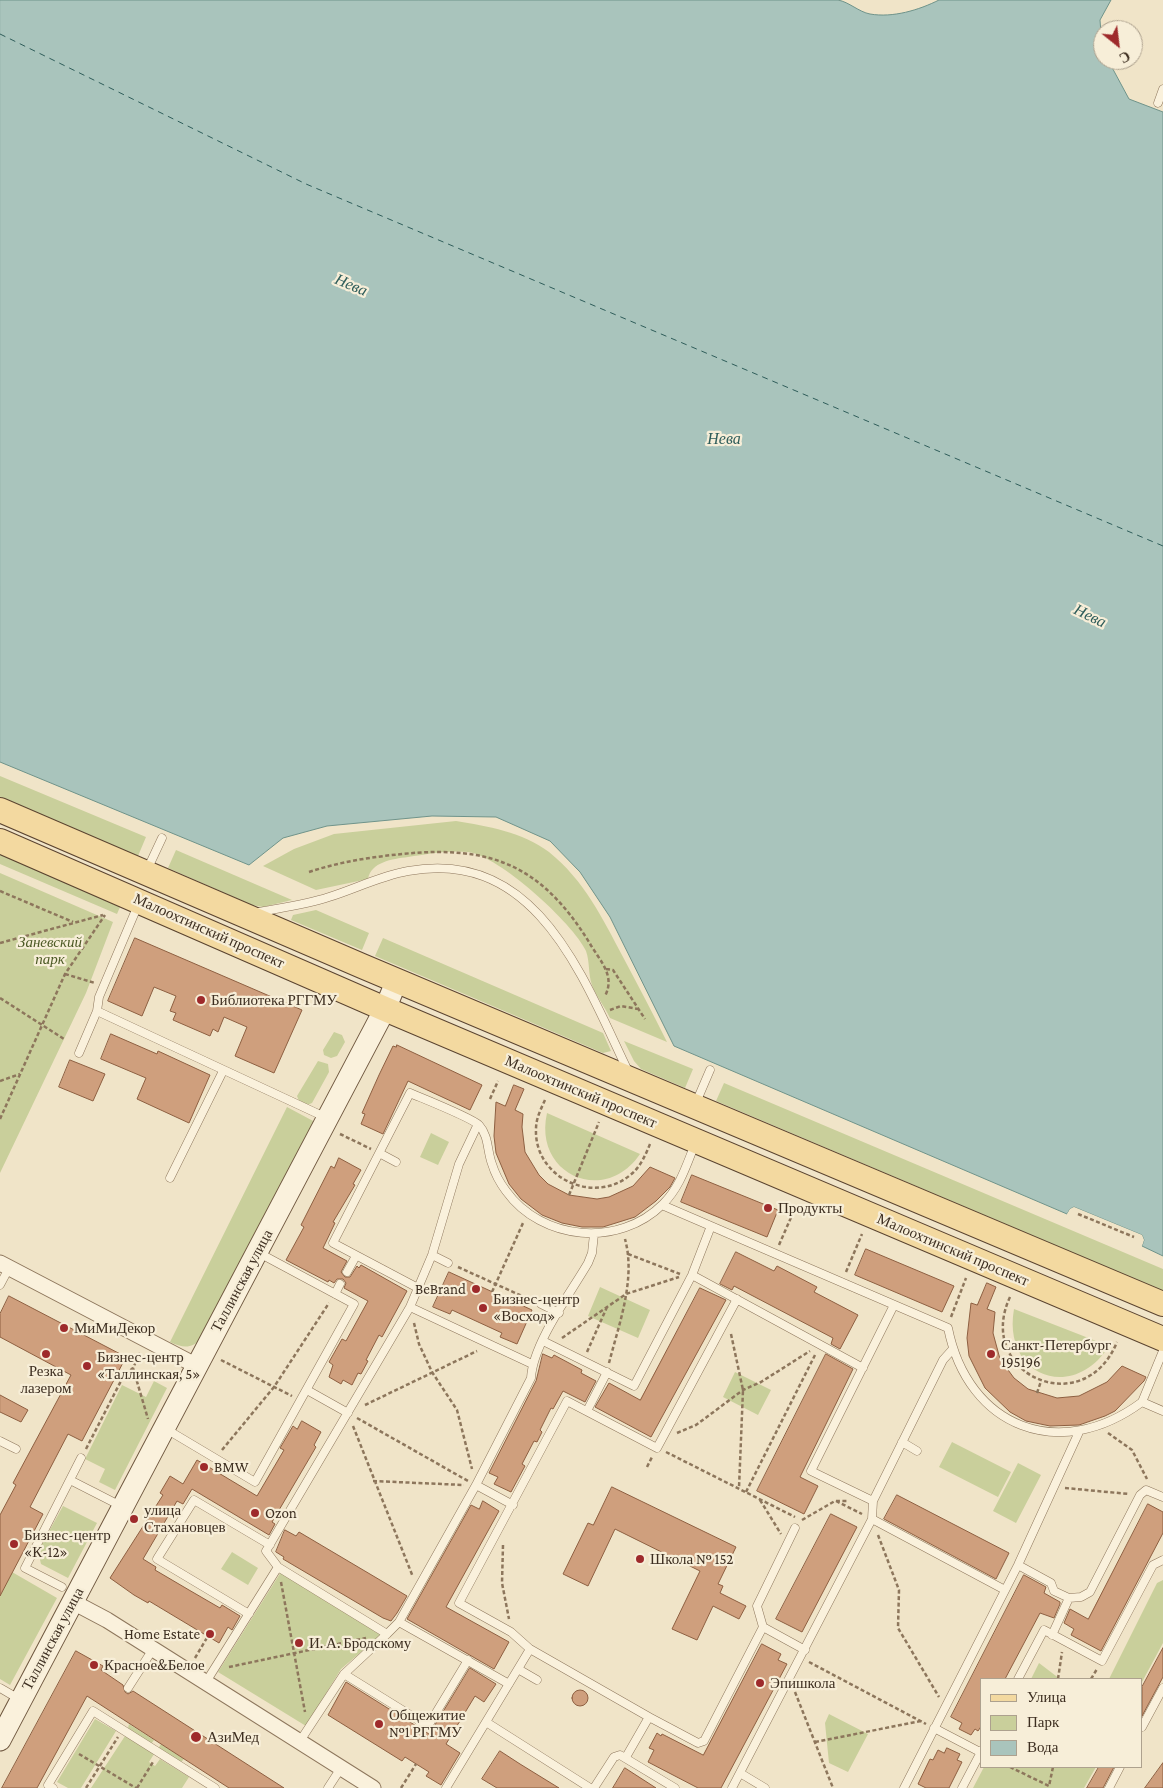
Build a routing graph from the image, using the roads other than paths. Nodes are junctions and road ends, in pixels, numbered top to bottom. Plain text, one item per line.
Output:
1 (1163, 89) edge
2 (1158, 103) dead end
3 (0, 810) edge
4 (162, 838) dead end
5 (0, 841) edge
6 (146, 872) junction
7 (140, 901) junction
8 (245, 915) junction
9 (397, 980) junction
10 (384, 1009) junction
11 (97, 1011) junction
12 (79, 1053) dead end
13 (223, 1070) junction
14 (710, 1070) dead end
15 (632, 1080) junction
16 (695, 1106) junction
17 (325, 1122) junction
18 (478, 1124) junction
19 (697, 1141) junction
20 (381, 1154) junction
21 (396, 1162) dead end
22 (170, 1178) dead end
23 (662, 1205) junction
24 (711, 1226) junction
25 (594, 1234) junction
26 (257, 1252) junction
27 (432, 1255) junction
28 (356, 1256) junction
29 (448, 1263) road end
30 (4, 1266) edge
31 (347, 1272) dead end
32 (692, 1275) junction
33 (340, 1284) dead end
34 (0, 1285) edge
35 (418, 1288) junction
36 (335, 1294) junction
37 (737, 1299) junction
38 (541, 1304) road end
39 (1163, 1304) edge
40 (894, 1305) junction
41 (410, 1307) junction
42 (559, 1313) junction
43 (1163, 1339) edge
44 (543, 1341) junction
45 (952, 1350) junction
46 (1163, 1350) edge
47 (207, 1362) junction
48 (532, 1364) junction
49 (863, 1368) junction
50 (607, 1372) junction
51 (307, 1390) junction
52 (1142, 1402) junction
53 (587, 1411) junction
54 (1163, 1411) edge
55 (348, 1413) junction
56 (156, 1424) junction
57 (1079, 1432) junction
58 (0, 1441) edge
59 (902, 1442) junction
60 (16, 1449) dead end
61 (917, 1451) dead end
62 (81, 1458) road end
63 (70, 1480) junction
64 (476, 1485) junction
65 (1163, 1497) edge
66 (873, 1501) junction
67 (513, 1505) junction
68 (123, 1507) junction
69 (872, 1519) junction
70 (795, 1528) dead end
71 (270, 1545) junction
72 (1163, 1560) edge
73 (1018, 1565) junction
74 (278, 1567) junction
75 (1005, 1590) junction
76 (67, 1595) junction
77 (1069, 1598) junction
78 (249, 1614) junction
79 (399, 1622) junction
80 (764, 1627) junction
81 (387, 1634) junction
82 (1052, 1634) junction
83 (153, 1649) junction
84 (530, 1649) junction
85 (806, 1650) junction
86 (468, 1660) junction
87 (518, 1668) junction
88 (344, 1674) junction
89 (209, 1676) junction
90 (1019, 1678) edge
91 (537, 1680) dead end
92 (509, 1684) junction
93 (0, 1688) edge
94 (128, 1688) dead end
95 (1163, 1688) edge
96 (21, 1700) junction
97 (649, 1717) junction
98 (486, 1722) junction
99 (1143, 1725) edge
100 (934, 1728) junction
101 (1, 1734) edge
102 (300, 1742) junction
103 (980, 1751) edge
104 (980, 1753) edge
105 (626, 1757) junction
106 (341, 1768) junction
107 (1119, 1768) edge
108 (740, 1773) junction
109 (671, 1787) edge
110 (53, 1788) edge
111 (214, 1788) edge
112 (328, 1788) edge
113 (373, 1788) edge
114 (446, 1788) edge
115 (592, 1788) edge
116 (732, 1788) edge
117 (766, 1788) edge
118 (904, 1788) edge
119 (962, 1788) edge
120 (1109, 1788) edge

1 - 2 lane
3 - 6 main road, Малоохтинский проспект
4 - 6 lane
5 - 7 main road, Малоохтинский проспект
6 - 8 main road, Малоохтинский проспект
7 - 10 main road, Малоохтинский проспект
7 - 11 lane
8 - 9 main road, Малоохтинский проспект
8 - 15 lane
9 - 10 street, Таллинская улица
9 - 15 main road, Малоохтинский проспект
10 - 17 street, Таллинская улица
10 - 19 main road, Малоохтинский проспект
11 - 12 lane
11 - 13 lane
13 - 17 lane
13 - 22 lane
14 - 16 lane
15 - 16 main road, Малоохтинский проспект
16 - 39 main road, Малоохтинский проспект
17 - 26 street, Таллинская улица
18 - 20 lane
18 - 25 lane
18 - 27 lane
19 - 23 lane
19 - 43 main road, Малоохтинский проспект
20 - 21 lane
20 - 28 lane
23 - 24 lane
23 - 25 lane
24 - 32 lane
24 - 40 lane
25 - 42 lane
26 - 36 lane
26 - 47 street, Таллинская улица
27 - 29 lane
27 - 35 lane
28 - 31 lane
28 - 35 lane
30 - 34 lane
30 - 47 street
32 - 37 lane
32 - 50 lane
33 - 36 lane
35 - 41 lane
36 - 51 lane
37 - 49 lane
37 - 53 lane
38 - 42 lane
40 - 45 lane
40 - 49 lane
41 - 48 lane
41 - 55 lane
42 - 44 lane
44 - 48 lane
44 - 50 lane
45 - 57 lane
45 - 59 lane
46 - 52 lane
47 - 56 street, Таллинская улица
48 - 64 lane
49 - 66 lane
50 - 53 lane
51 - 55 lane
51 - 56 lane
52 - 54 lane
52 - 57 lane
53 - 67 lane
55 - 71 lane
56 - 68 street, Таллинская улица
57 - 73 lane
58 - 60 lane
59 - 61 lane
59 - 66 lane
62 - 63 lane
63 - 68 lane
63 - 76 lane
64 - 67 lane
64 - 79 lane
65 - 77 lane
66 - 69 lane
67 - 84 lane
68 - 76 street, Таллинская улица
69 - 75 lane
69 - 85 lane
70 - 80 lane
71 - 74 lane
71 - 78 lane
72 - 82 lane
73 - 75 lane
73 - 77 lane
74 - 78 lane
74 - 81 lane
75 - 100 lane
76 - 83 street
76 - 96 street, Таллинская улица
77 - 82 lane
78 - 89 lane
79 - 81 lane
79 - 86 lane
80 - 85 lane
80 - 97 lane
81 - 88 lane
82 - 90 lane
83 - 89 street
83 - 94 lane
84 - 87 lane
84 - 97 lane
85 - 108 lane
86 - 88 lane
86 - 92 lane
87 - 91 lane
87 - 92 lane
88 - 102 lane
89 - 102 street
92 - 98 lane
93 - 96 lane
95 - 99 lane
96 - 101 street, Таллинская улица
97 - 105 lane
98 - 114 lane
98 - 115 lane
100 - 103 lane
100 - 118 lane
102 - 106 street
104 - 119 lane
105 - 109 lane
105 - 115 lane
106 - 112 lane
106 - 113 street
107 - 120 lane
108 - 116 lane
108 - 117 lane
110 - 111 lane

